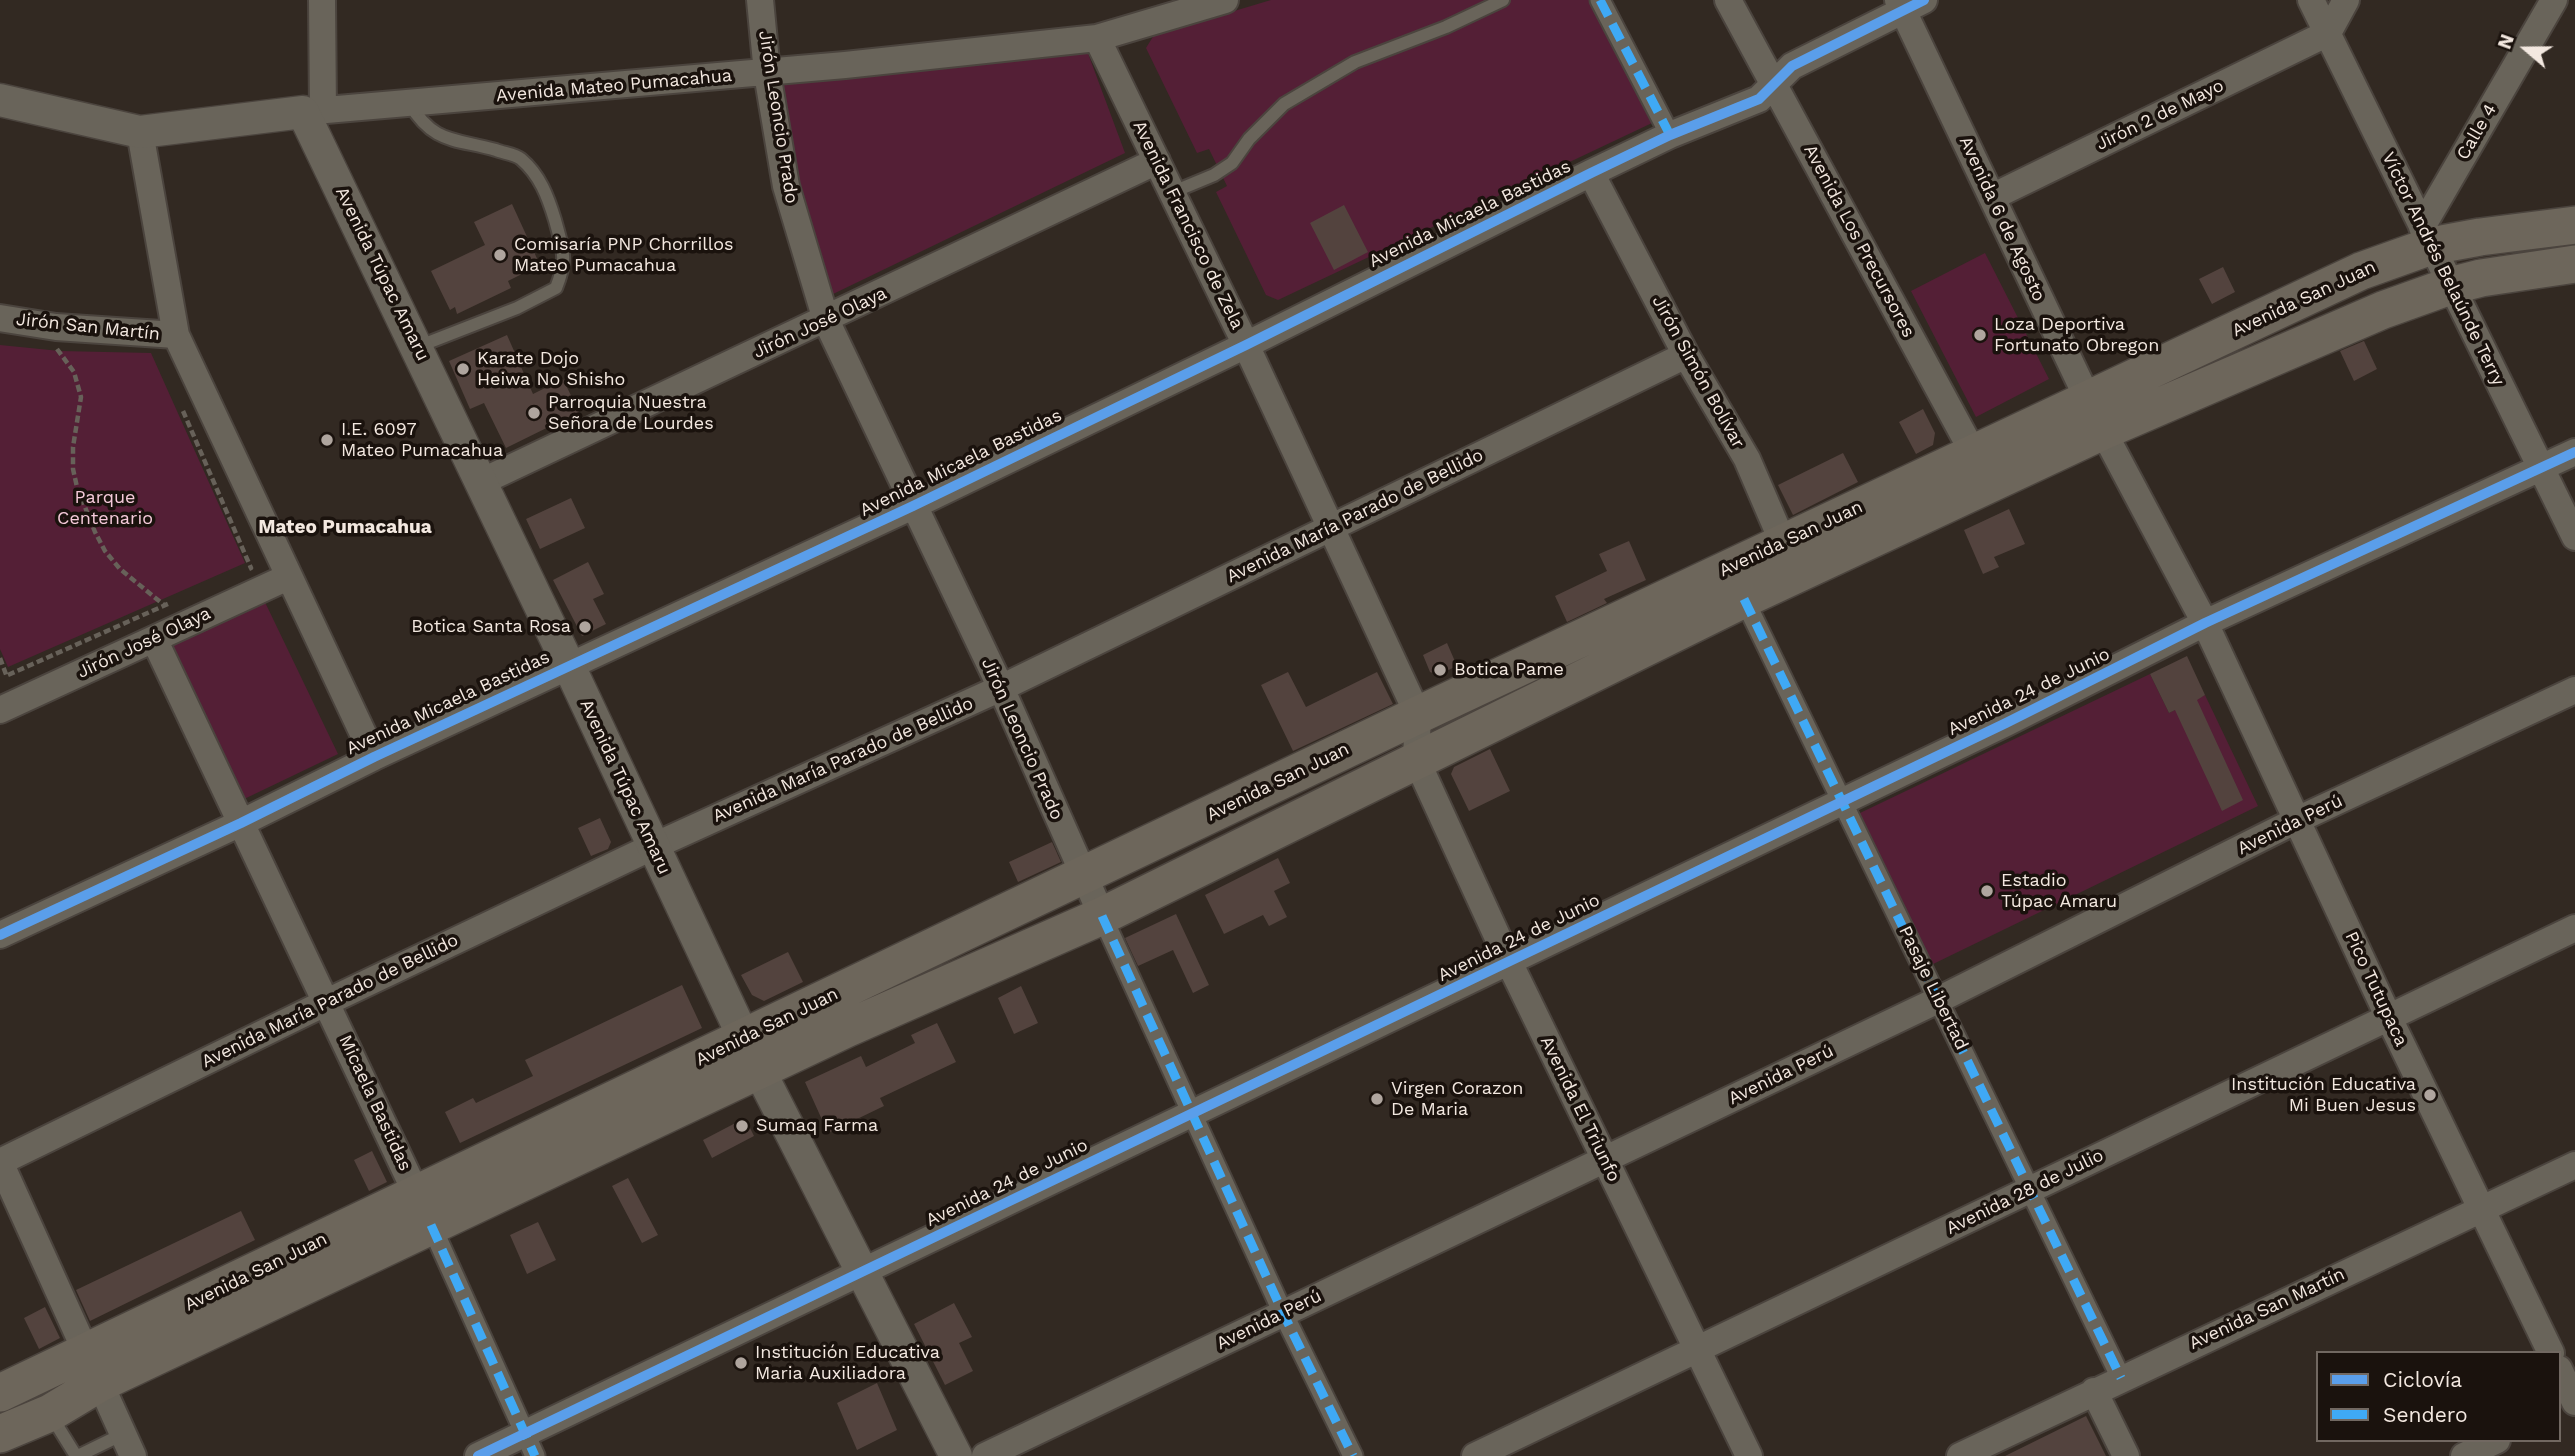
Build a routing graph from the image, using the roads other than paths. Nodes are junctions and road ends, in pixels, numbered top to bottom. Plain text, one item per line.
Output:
1 (322, 0) edge
2 (760, 0) edge
3 (1503, 0) edge
4 (1600, 0) edge
5 (1728, 0) edge
6 (2311, 0) edge
7 (2346, 0) edge
8 (2553, 0) edge
9 (1220, 1) edge
10 (1909, 3) edge
11 (2328, 33) junction
12 (1097, 38) junction
13 (767, 73) junction
14 (1775, 84) junction
15 (0, 100) edge
16 (409, 103) junction
17 (313, 111) junction
18 (140, 132) junction
19 (1670, 135) junction
20 (1157, 161) junction
21 (1591, 173) junction
22 (1172, 192) junction
23 (1992, 197) junction
24 (2575, 225) edge
25 (2427, 237) junction
26 (2575, 264) edge
27 (2451, 286) junction
28 (0, 318) edge
29 (825, 320) junction
30 (176, 335) junction
31 (1247, 345) junction
32 (416, 347) junction
33 (1686, 355) junction
34 (2095, 416) junction
35 (2575, 452) edge
36 (2542, 467) junction
37 (1982, 468) junction
38 (481, 482) junction
39 (913, 506) junction
40 (1333, 528) junction
41 (2575, 537) edge
42 (1790, 559) junction
43 (288, 577) junction
44 (1744, 599) junction
45 (165, 624) junction
46 (2205, 624) junction
47 (569, 666) junction
48 (1001, 688) junction
49 (2575, 690) edge
50 (0, 709) edge
51 (1419, 715) junction
52 (374, 757) junction
53 (1416, 759) junction
54 (1842, 802) junction
55 (2297, 820) junction
56 (241, 823) junction
57 (652, 847) junction
58 (1083, 876) junction
59 (1102, 916) junction
60 (2575, 928) edge
61 (0, 935) edge
62 (1509, 962) junction
63 (1938, 1000) junction
64 (327, 1002) junction
65 (2389, 1018) junction
66 (744, 1038) junction
67 (759, 1070) junction
68 (1193, 1113) junction
69 (1605, 1159) junction
70 (0, 1162) edge
71 (2575, 1165) edge
72 (2030, 1190) junction
73 (2481, 1209) junction
74 (424, 1210) junction
75 (863, 1271) junction
76 (1283, 1313) junction
77 (1697, 1349) junction
78 (2550, 1351) edge
79 (94, 1368) junction
80 (2561, 1373) edge
81 (2121, 1378) junction
82 (2094, 1391) junction
83 (0, 1394) edge
84 (2575, 1402) edge
85 (50, 1413) junction
86 (0, 1434) edge
87 (2493, 1442) edge
88 (128, 1445) edge
89 (530, 1445) edge
90 (77, 1456) edge
91 (478, 1456) edge
92 (956, 1456) edge
93 (985, 1456) edge
94 (1353, 1456) edge
95 (1475, 1456) edge
96 (1749, 1456) edge
97 (1961, 1456) edge
98 (2126, 1456) edge
99 (2464, 1456) edge

1 - 17 street
2 - 13 street, Jirón Leoncio Prado
3 - 22 lane
4 - 19 street
5 - 14 street, Avenida Los Precursores
6 - 11 street, Víctor Andrés Belaúnde Terry
7 - 11 street
8 - 25 street, Calle 4
9 - 12 street, Avenida Mateo Pumacahua
10 - 14 street, Avenida Micaela Bastidas
10 - 23 street, Avenida 6 de Agosto
11 - 23 street, Jirón 2 de Mayo
11 - 25 street, Víctor Andrés Belaúnde Terry
12 - 13 street, Avenida Mateo Pumacahua
12 - 20 street, Avenida Francisco de Zela
13 - 16 street, Avenida Mateo Pumacahua
13 - 29 street, Jirón Leoncio Prado
14 - 19 street, Avenida Micaela Bastidas
14 - 37 street, Avenida Los Precursores
15 - 18 street, Avenida Mateo Pumacahua
16 - 17 street, Avenida Mateo Pumacahua
16 - 32 lane
17 - 18 street, Avenida Mateo Pumacahua
17 - 32 street, Avenida Túpac Amaru
18 - 30 street
19 - 21 street, Avenida Micaela Bastidas
20 - 22 street, Avenida Francisco de Zela
20 - 29 street, Jirón José Olaya
21 - 31 street, Avenida Micaela Bastidas
21 - 33 street, Jirón Simón Bolívar
22 - 31 street, Avenida Francisco de Zela
23 - 34 street, Avenida 6 de Agosto
24 - 25 main road, Avenida San Juan
25 - 27 street, Víctor Andrés Belaúnde Terry
25 - 34 main road, Avenida San Juan
26 - 27 main road, Avenida San Juan
27 - 34 main road, Avenida San Juan
27 - 36 street, Víctor Andrés Belaúnde Terry
28 - 30 street, Jirón San Martín
29 - 38 street, Jirón José Olaya
29 - 39 street, Jirón Leoncio Prado
30 - 43 street
31 - 39 street, Avenida Micaela Bastidas
31 - 40 street, Avenida Francisco de Zela
32 - 38 street, Avenida Túpac Amaru
33 - 40 street, Avenida María Parado de Bellido
33 - 42 street, Jirón Simón Bolívar
34 - 37 main road, Avenida San Juan
34 - 46 street, Avenida 6 de Agosto
35 - 36 street, Avenida 24 de Junio
36 - 41 street, Víctor Andrés Belaúnde Terry
36 - 46 street, Avenida 24 de Junio
37 - 42 main road, Avenida San Juan
38 - 47 street, Avenida Túpac Amaru
39 - 47 street, Avenida Micaela Bastidas
39 - 48 street, Jirón Leoncio Prado
40 - 48 street, Avenida María Parado de Bellido
40 - 51 street, Avenida Francisco de Zela
42 - 44 main road, Avenida San Juan
42 - 51 main road, Avenida San Juan
43 - 45 street, Jirón José Olaya
43 - 52 street
44 - 53 main road, Avenida San Juan
44 - 54 street, Pasaje Libertad
45 - 50 street, Jirón José Olaya
45 - 56 street, Micaela Bastidas
46 - 54 street, Avenida 24 de Junio
46 - 55 street, Pico Tutupaca
47 - 52 street, Avenida Micaela Bastidas
47 - 57 street, Avenida Túpac Amaru
48 - 57 street, Avenida María Parado de Bellido
48 - 58 street, Jirón Leoncio Prado
49 - 55 street, Avenida Perú
51 - 53 street, Avenida Francisco de Zela
51 - 58 main road, Avenida San Juan
52 - 56 street, Avenida Micaela Bastidas
53 - 59 main road, Avenida San Juan
53 - 62 street, Avenida El Triunfo
54 - 62 street, Avenida 24 de Junio
54 - 63 street, Pasaje Libertad
55 - 63 street, Avenida Perú
55 - 65 street, Pico Tutupaca
56 - 61 street, Avenida Micaela Bastidas
56 - 64 street, Micaela Bastidas
57 - 64 street, Avenida María Parado de Bellido
57 - 66 street, Avenida Túpac Amaru
58 - 59 street, Jirón Leoncio Prado
58 - 66 main road, Avenida San Juan
59 - 67 main road, Avenida San Juan
59 - 68 street, Jirón Leoncio Prado
60 - 65 street, Avenida 28 de Julio
62 - 68 street, Avenida 24 de Junio
62 - 69 street, Avenida El Triunfo
63 - 69 street, Avenida Perú
63 - 72 street, Pasaje Libertad
64 - 70 street, Avenida María Parado de Bellido
64 - 74 street, Micaela Bastidas
65 - 72 street, Avenida 28 de Julio
65 - 73 street, Pico Tutupaca
66 - 67 street, Avenida Túpac Amaru
66 - 74 main road, Avenida San Juan
67 - 74 main road, Avenida San Juan
67 - 75 street, Avenida Túpac Amaru
68 - 75 street, Avenida 24 de Junio
68 - 76 street, Jirón Leoncio Prado
69 - 76 street, Avenida Perú
69 - 77 street, Avenida El Triunfo
70 - 79 street
71 - 73 street, Avenida San Martín
72 - 77 street, Avenida 28 de Julio
72 - 81 street, Pasaje Libertad
73 - 78 street, Pico Tutupaca
73 - 81 street, Avenida San Martín
74 - 79 main road, Avenida San Juan
74 - 89 street, Micaela Bastidas
75 - 89 street, Avenida 24 de Junio
75 - 92 street, Avenida Túpac Amaru
76 - 93 street, Avenida Perú
76 - 94 street, Jirón Leoncio Prado
77 - 95 street, Avenida 28 de Julio
77 - 96 street, Avenida El Triunfo
79 - 83 main road, Avenida San Juan
79 - 85 main road, Avenida San Juan
79 - 88 street
80 - 84 street
81 - 82 street, Avenida San Martín
82 - 97 street, Avenida San Martín
82 - 98 street
85 - 86 main road, Avenida San Juan
85 - 90 lane
87 - 99 street
88 - 90 lane
89 - 91 street, Avenida 24 de Junio

